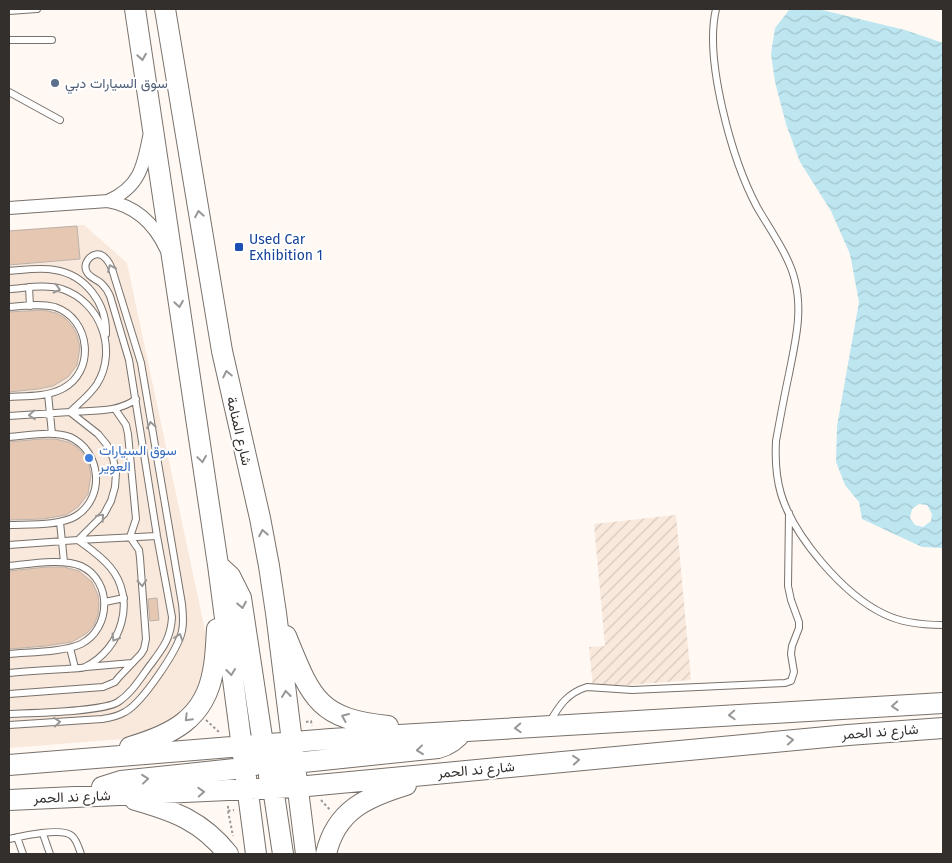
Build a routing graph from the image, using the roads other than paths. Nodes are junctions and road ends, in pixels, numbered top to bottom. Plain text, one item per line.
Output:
1 (37, 9) edge
2 (135, 9) edge
3 (165, 9) edge
4 (716, 9) edge
5 (9, 11) edge
6 (9, 40) edge
7 (52, 40) dead end
8 (9, 92) edge
9 (60, 120) dead end
10 (152, 120) junction
11 (108, 201) junction
12 (9, 208) edge
13 (174, 268) junction
14 (9, 271) edge
15 (29, 288) junction
16 (9, 289) edge
17 (30, 306) junction
18 (9, 307) edge
19 (106, 341) junction
20 (48, 394) junction
21 (9, 397) edge
22 (136, 399) junction
23 (115, 409) junction
24 (70, 412) junction
25 (50, 414) junction
26 (9, 416) edge
27 (52, 434) junction
28 (9, 437) edge
29 (789, 513) junction
30 (60, 522) junction
31 (9, 525) edge
32 (157, 536) junction
33 (130, 537) junction
34 (78, 540) junction
35 (62, 541) junction
36 (9, 545) edge
37 (64, 562) junction
38 (218, 564) junction
39 (9, 566) edge
40 (221, 589) junction
41 (124, 598) junction
42 (105, 602) junction
43 (276, 613) junction
44 (943, 625) edge
45 (70, 648) junction
46 (9, 654) edge
47 (132, 663) junction
48 (75, 668) junction
49 (84, 668) junction
50 (9, 673) edge
51 (9, 694) edge
52 (943, 703) edge
53 (9, 714) edge
54 (9, 725) edge
55 (547, 726) junction
56 (943, 728) edge
57 (454, 732) junction
58 (292, 742) junction
59 (241, 746) junction
60 (90, 759) junction
61 (9, 765) edge
62 (269, 766) junction
63 (449, 772) junction
64 (297, 787) junction
65 (247, 789) junction
66 (116, 795) junction
67 (82, 796) junction
68 (9, 800) edge
69 (43, 834) junction
70 (17, 837) junction
71 (9, 839) edge
72 (23, 854) edge
73 (50, 854) edge
74 (81, 854) edge
75 (228, 854) edge
76 (256, 854) edge
77 (284, 854) edge
78 (306, 854) edge
79 (326, 854) edge

1 - 5 lane
2 -> 10 main road
43 -> 3 main road, شارع المنامة
4 - 29 lane
6 - 7 lane
8 - 9 lane
10 - 11 street
10 - 13 main road
11 - 12 street
11 - 13 street
13 -> 38 main road
14 - 19 lane
15 - 16 lane
15 - 17 lane
15 -> 19 lane
17 - 18 lane
17 - 20 lane
19 - 24 lane
20 - 21 lane
20 - 25 lane
22 - 23 lane
22 - 32 lane
54 -> 22 lane
23 - 24 lane
23 - 33 lane
24 - 25 lane
34 -> 24 lane
25 -> 26 lane
25 - 27 lane
27 - 28 lane
27 - 30 lane
29 - 44 lane
29 - 55 lane
30 - 31 lane
30 - 35 lane
32 - 33 lane
32 - 53 lane
33 - 34 lane
33 -> 47 lane
34 - 35 lane
34 - 41 lane
35 - 36 lane
35 - 37 lane
37 - 39 lane
37 - 42 lane
38 - 40 main road
38 -> 62 main road
40 -> 59 main road
40 -> 60 main road
41 - 42 lane
41 -> 49 lane
42 - 45 lane
57 -> 43 main road
58 -> 43 main road, شارع المنامة
45 - 46 lane
45 - 48 lane
47 - 49 lane
47 - 51 lane
48 - 49 lane
48 - 50 lane
52 -> 55 main road, شارع ند الحمر
55 -> 57 main road, شارع ند الحمر
63 -> 56 main road, شارع ند الحمر
57 - 58 main road, شارع ند الحمر
57 -> 62 main road
58 - 62 main road
59 - 60 main road
59 - 62 main road
60 - 61 main road
62 - 64 main road, شارع ند الحمر
62 - 65 main road, شارع ند الحمر
67 -> 62 main road
62 - 77 main road
63 - 64 main road, شارع ند الحمر
63 - 79 main road
64 - 78 main road
66 -> 65 main road, شارع ند الحمر
65 - 76 main road
66 - 67 main road, شارع ند الحمر
66 - 75 main road
67 - 68 main road, شارع ند الحمر
69 - 70 lane
69 - 73 lane
69 - 74 lane
70 - 71 lane
70 - 72 lane

